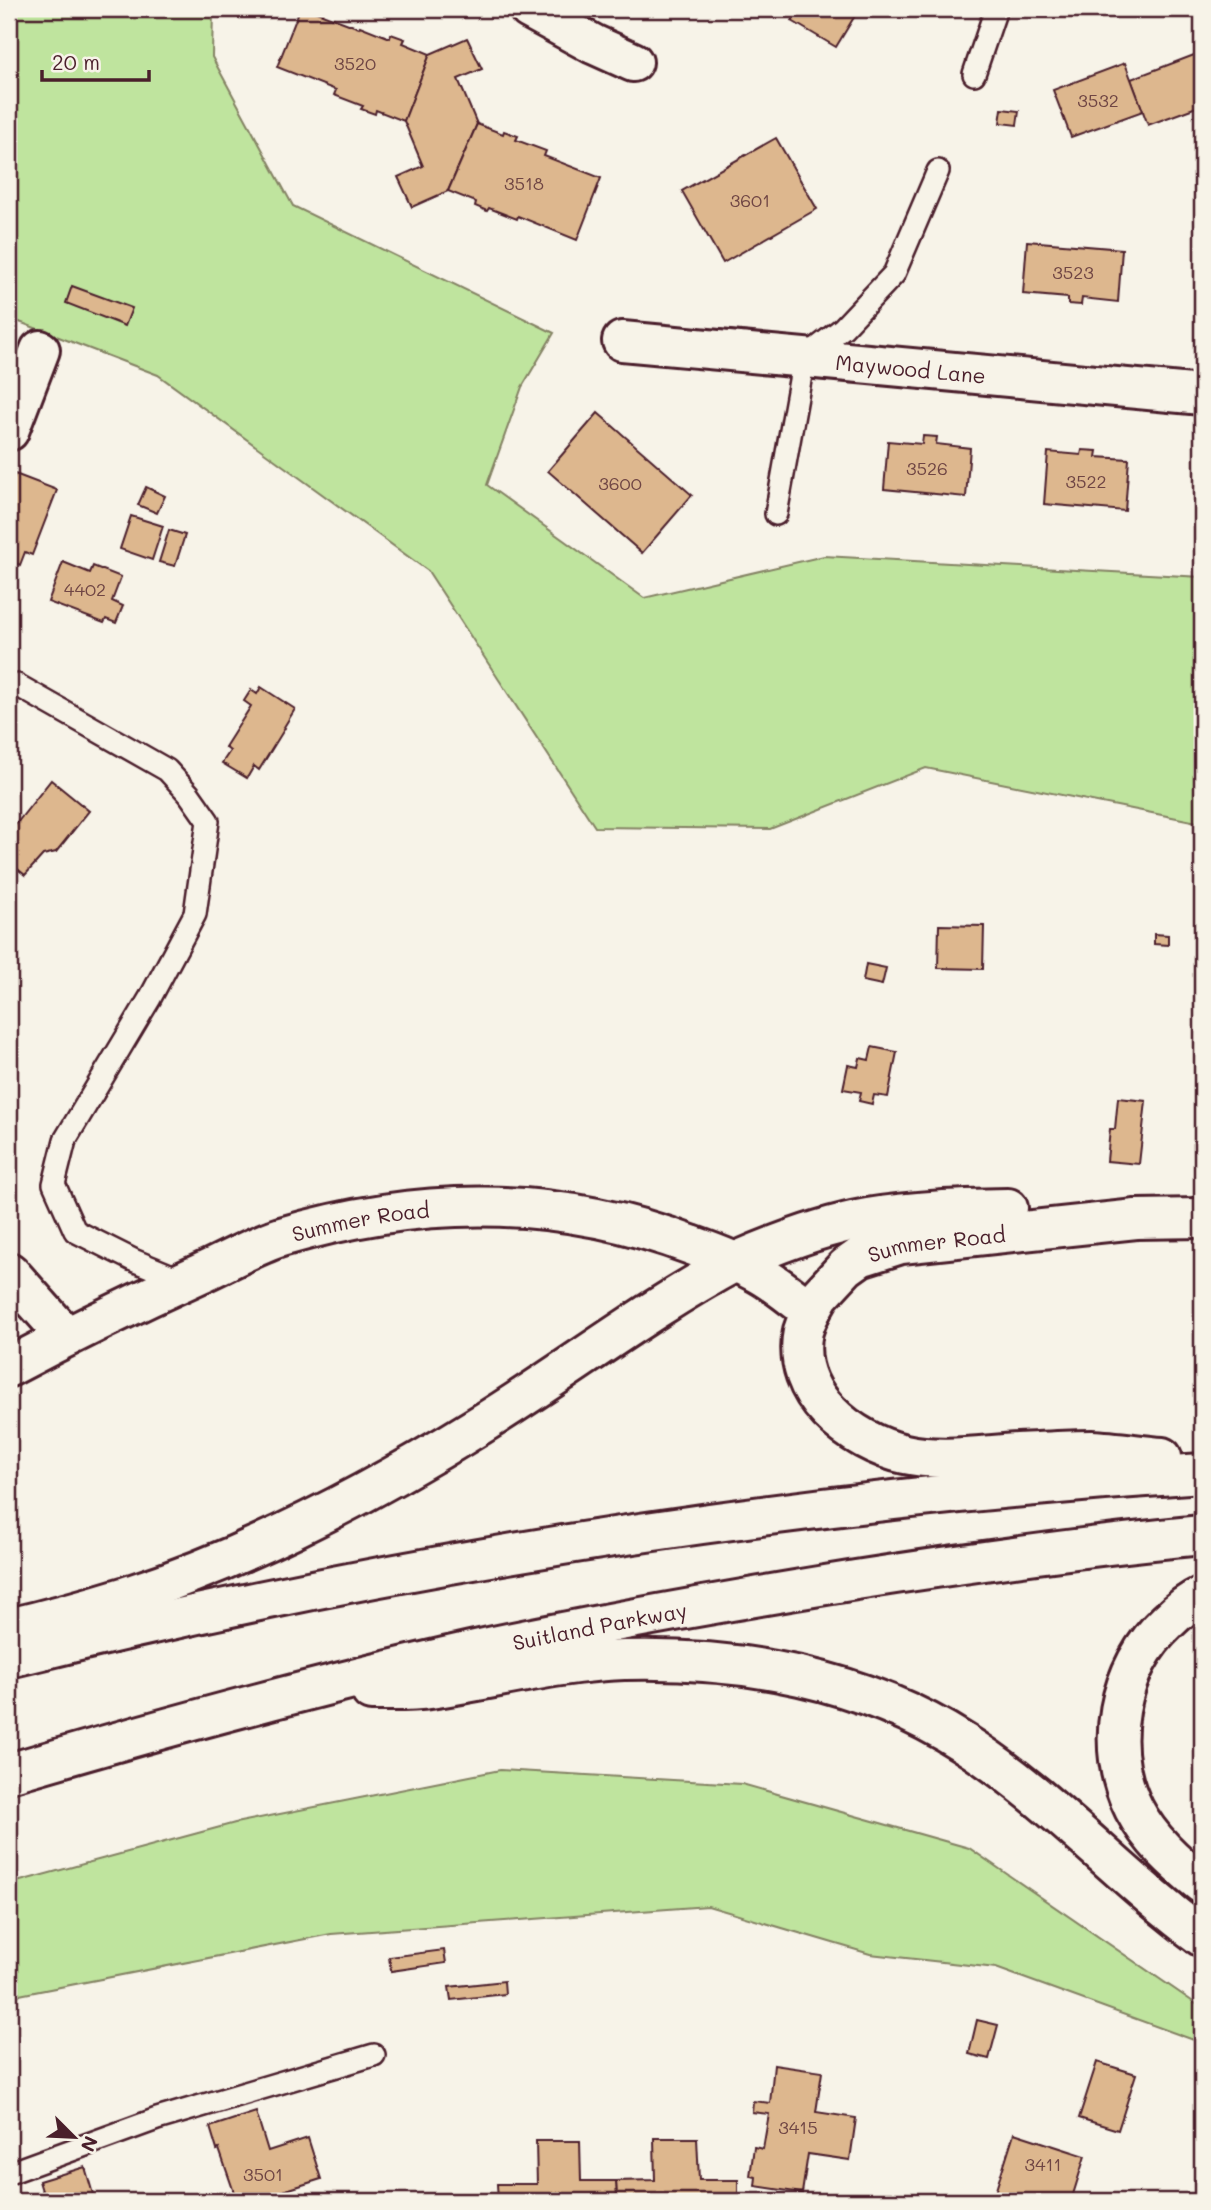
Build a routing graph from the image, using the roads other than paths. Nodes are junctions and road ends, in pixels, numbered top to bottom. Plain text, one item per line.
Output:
1 (529, 9) edge
2 (996, 9) edge
3 (633, 62) dead end
4 (974, 74) dead end
5 (938, 171) dead end
6 (622, 341) dead end
7 (40, 350) dead end
8 (804, 358) junction
9 (1202, 395) edge
10 (9, 431) edge
11 (776, 514) dead end
12 (18, 685) dead end
13 (1202, 1218) edge
14 (1136, 1219) junction
15 (735, 1262) junction
16 (9, 1272) edge
17 (184, 1281) junction
18 (811, 1311) junction
19 (66, 1336) junction
20 (9, 1367) edge
21 (1202, 1461) edge
22 (1202, 1472) edge
23 (1202, 1535) edge
24 (1202, 1596) edge
25 (9, 1628) edge
26 (9, 1658) edge
27 (292, 1694) junction
28 (9, 1773) edge
29 (1202, 1884) edge
30 (1202, 1937) edge
31 (374, 2055) dead end
32 (9, 2174) edge

1 - 3 main road
2 - 4 lane
5 - 8 lane
6 - 8 main road, Maywood Lane
7 - 10 main road
8 - 9 main road, Maywood Lane
8 - 11 lane
12 - 17 lane
13 - 14 main road, Summer Road
14 - 15 main road, Summer Road
14 - 18 main road, Summer Road
15 - 17 main road, Summer Road
15 - 18 main road, Summer Road
15 - 25 main road
16 - 19 main road
17 - 19 main road, Summer Road
18 - 21 main road
19 - 20 main road, Summer Road
22 - 26 main road
23 - 27 main road, Suitland Parkway
24 - 29 main road
27 - 28 main road, Suitland Parkway
27 - 30 main road
31 - 32 lane

